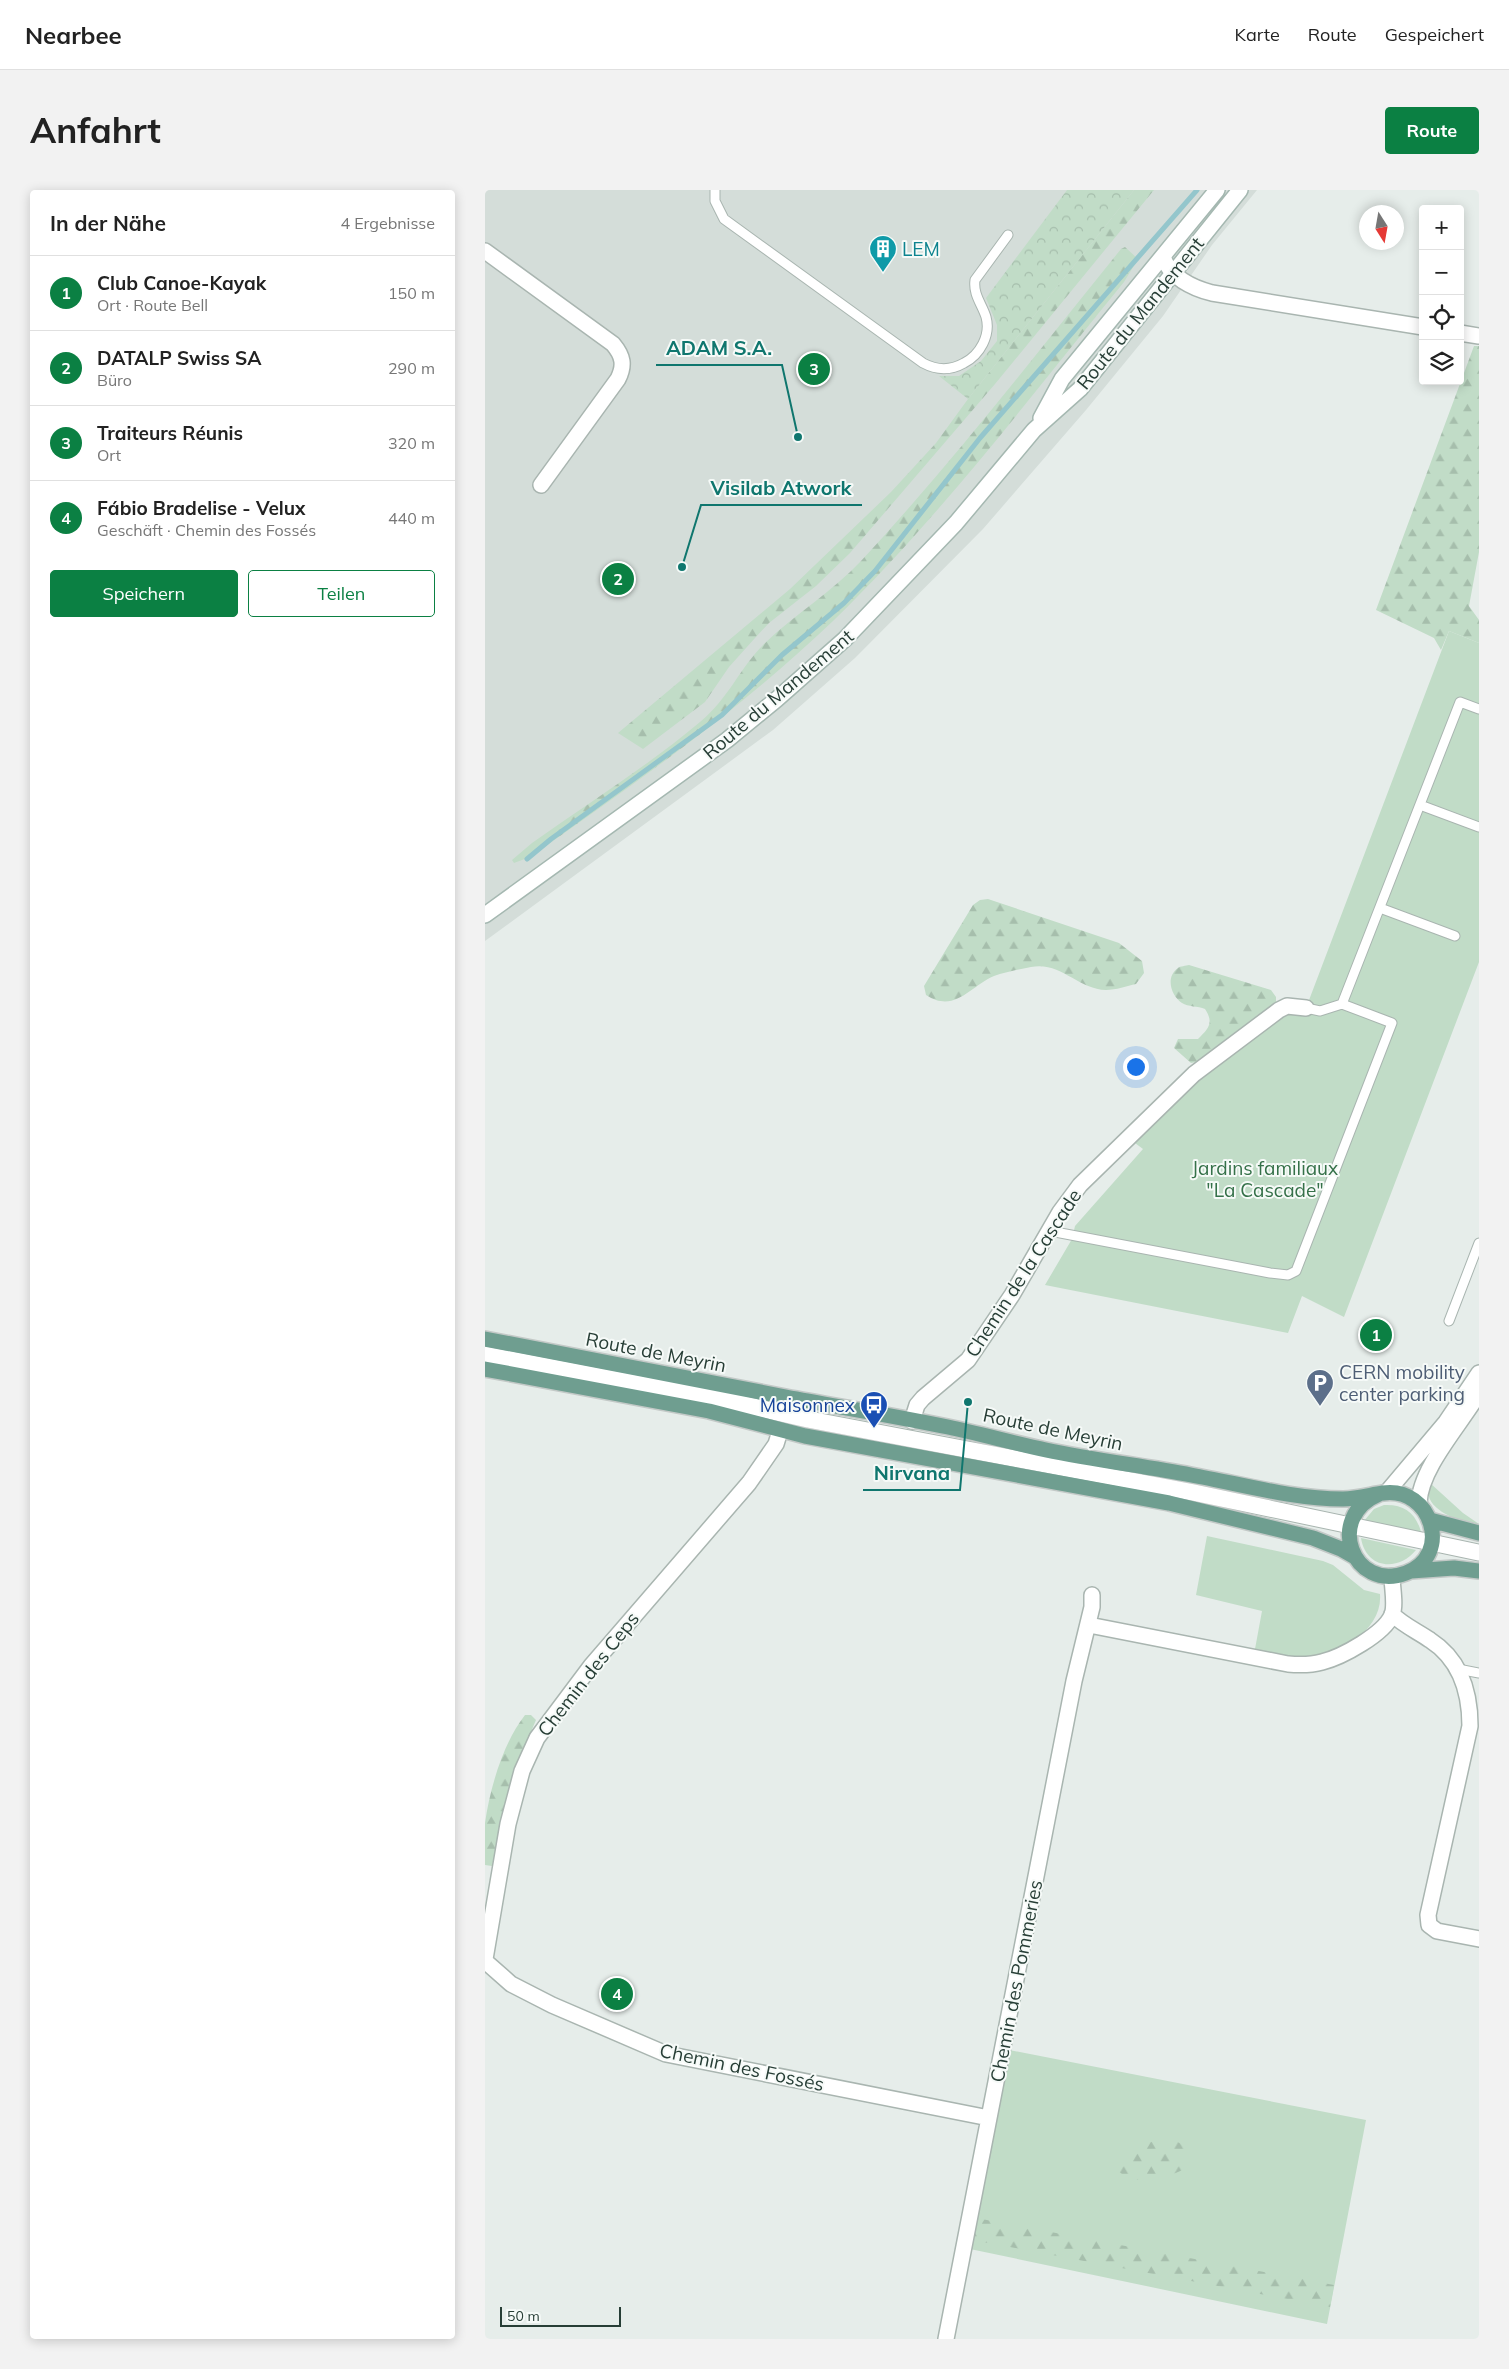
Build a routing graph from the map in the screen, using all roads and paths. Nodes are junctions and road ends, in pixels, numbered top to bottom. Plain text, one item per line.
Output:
1 (715, 190) edge
2 (1217, 190) edge
3 (1240, 190) edge
4 (1008, 236) dead end
5 (485, 251) edge
6 (1163, 257) junction
7 (1173, 272) junction
8 (1419, 326) edge
9 (1464, 334) edge
10 (1479, 336) edge
11 (1034, 430) junction
12 (541, 485) dead end
13 (1479, 709) edge
14 (1420, 804) junction
15 (1479, 827) edge
16 (1380, 908) junction
17 (485, 915) edge
18 (1455, 936) dead end
19 (1342, 1004) junction
20 (1306, 1008) joint
21 (1050, 1231) junction
22 (1479, 1243) edge
23 (1449, 1321) dead end
24 (485, 1339) edge
25 (485, 1351) edge
26 (485, 1358) edge
27 (485, 1369) edge
28 (1479, 1373) edge
29 (1479, 1393) edge
30 (912, 1421) junction
31 (780, 1431) junction
32 (1383, 1493) junction
33 (1419, 1503) junction
34 (1430, 1520) junction
35 (1350, 1525) junction
36 (1479, 1534) edge
37 (1432, 1543) junction
38 (1479, 1549) edge
39 (1479, 1556) edge
40 (1355, 1557) junction
41 (1411, 1571) junction
42 (1479, 1571) edge
43 (1392, 1576) junction
44 (1092, 1596) dead end
45 (1392, 1614) junction
46 (1089, 1625) junction
47 (1458, 1669) junction
48 (1479, 1673) edge
49 (1479, 1939) edge
50 (485, 1960) edge
51 (989, 2118) junction
52 (946, 2339) edge

1 - 4 lane
2 - 6 street, Route du Mandement
3 - 7 street, Route du Mandement
5 - 12 street
6 - 7 street
6 - 11 street, Route du Mandement
7 - 8 street
7 - 11 street, Route du Mandement
9 - 10 street
11 - 17 street, Route du Mandement
13 - 14 lane
14 - 15 lane
14 - 16 lane
16 - 18 lane
16 - 19 lane
19 - 20 lane
19 - 21 lane
20 - 21 street, Chemin de la Cascade
21 - 30 street, Chemin de la Cascade
22 - 23 lane
24 - 30 main road, Route de Meyrin
25 - 35 lane
26 - 35 lane
27 - 31 main road
28 - 32 street
29 - 33 street
30 - 32 main road, Route de Meyrin
31 - 40 main road
31 - 50 street, Chemin des Ceps
32 - 33 main road, Route de Meyrin
32 - 35 main road
33 - 34 main road
34 - 36 main road
34 - 37 main road
35 - 37 lane
35 - 40 main road
37 - 38 lane
37 - 39 lane
37 - 41 main road
40 - 43 main road
41 - 42 main road
41 - 43 main road
43 - 45 street
44 - 46 street, Chemin des Pommeries
45 - 46 street
45 - 47 street
46 - 51 street, Chemin des Pommeries
47 - 48 lane
47 - 49 street
50 - 51 street, Chemin des Fossés
51 - 52 street, Chemin des Pommeries

